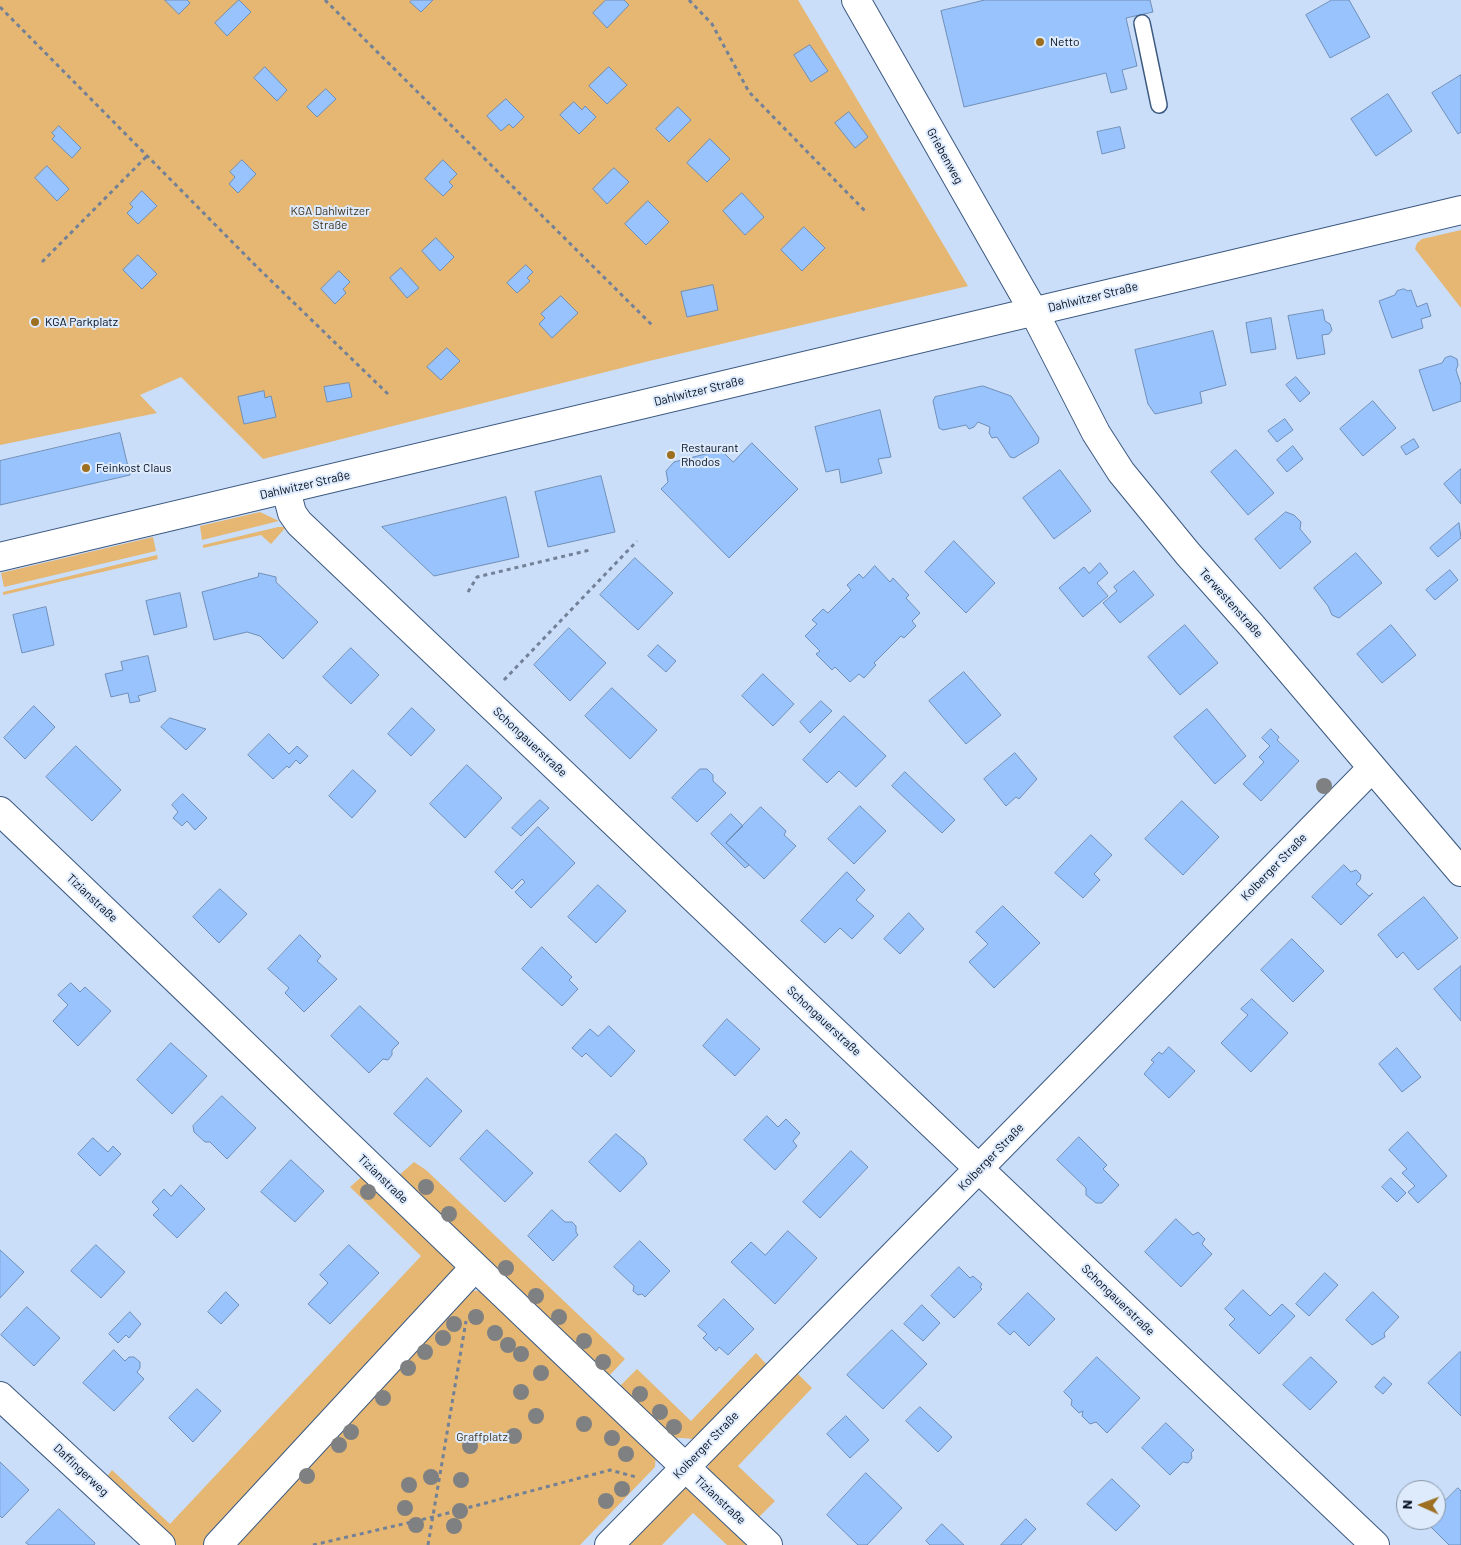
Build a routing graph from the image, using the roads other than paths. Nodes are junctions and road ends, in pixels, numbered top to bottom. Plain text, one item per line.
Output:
1 (856, 0) edge
2 (1142, 23) dead end
3 (1159, 105) dead end
4 (1461, 210) edge
5 (1034, 312) junction
6 (286, 490) junction
7 (0, 557) edge
8 (1372, 768) junction
9 (0, 811) edge
10 (1461, 872) edge
11 (980, 1168) junction
12 (475, 1267) junction
13 (0, 1396) edge
14 (676, 1475) junction
15 (161, 1545) edge
16 (218, 1545) edge
17 (609, 1545) edge
18 (768, 1545) edge
19 (1375, 1545) edge

1 - 5 street, Griebenweg
2 - 3 lane
4 - 5 street, Dahlwitzer Straße
5 - 6 street, Dahlwitzer Straße
5 - 8 street, Terwestenstraße
6 - 7 street, Dahlwitzer Straße
6 - 11 street, Schongauerstraße
8 - 10 street, Terwestenstraße
8 - 11 street, Kolberger Straße
9 - 12 street, Tizianstraße
11 - 14 street, Kolberger Straße
11 - 19 street, Schongauerstraße
12 - 14 street, Tizianstraße
12 - 16 street
13 - 15 street, Daffingerweg
14 - 17 street, Kolberger Straße
14 - 18 street, Tizianstraße

